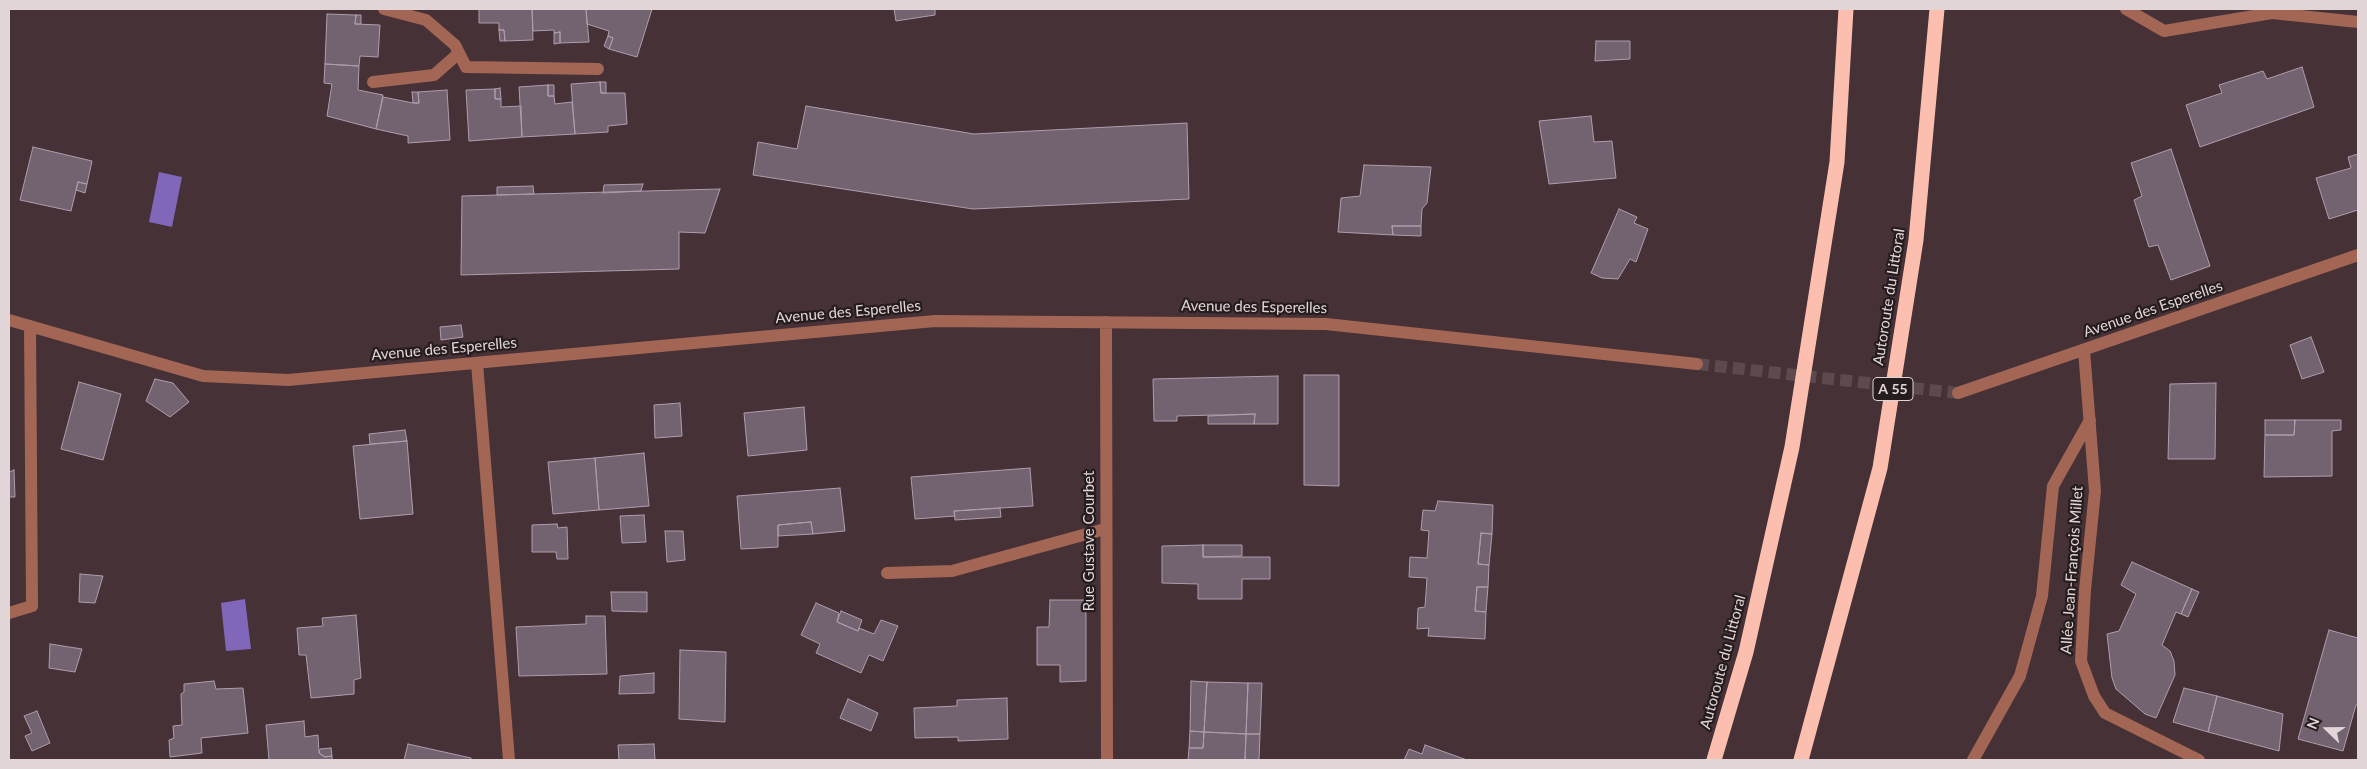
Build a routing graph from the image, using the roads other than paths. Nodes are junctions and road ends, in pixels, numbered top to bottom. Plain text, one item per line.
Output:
1 (384, 9) edge
2 (1846, 9) edge
3 (1937, 9) edge
4 (2126, 9) edge
5 (2358, 22) edge
6 (459, 54) junction
7 (598, 69) dead end
8 (373, 82) dead end
9 (2358, 255) edge
10 (9, 320) edge
11 (1106, 322) junction
12 (30, 326) junction
13 (2084, 350) junction
14 (477, 362) junction
15 (1698, 364) tunnel mouth
16 (1958, 393) tunnel mouth
17 (2090, 420) junction
18 (1105, 530) junction
19 (887, 573) dead end
20 (9, 613) edge
21 (508, 760) edge
22 (1107, 760) edge
23 (1714, 760) edge
24 (1801, 760) edge
25 (1973, 760) edge
26 (2199, 760) edge

1 - 6 street
2 - 23 highway, Autoroute du Littoral
3 - 24 highway, Autoroute du Littoral / A 55
4 - 5 street
6 - 7 street
6 - 8 street
9 - 13 street, Avenue des Esperelles
10 - 12 street, Avenue des Esperelles
11 - 14 street, Avenue des Esperelles
11 - 15 street, Avenue des Esperelles
11 - 18 street, Rue Gustave Courbet
12 - 14 street, Avenue des Esperelles
12 - 20 street
13 - 16 street, Avenue des Esperelles
13 - 17 street, Allée Jean-François Millet
14 - 21 street
17 - 25 street
17 - 26 street, Allée Jean-François Millet
18 - 19 street
18 - 22 street, Rue Gustave Courbet

